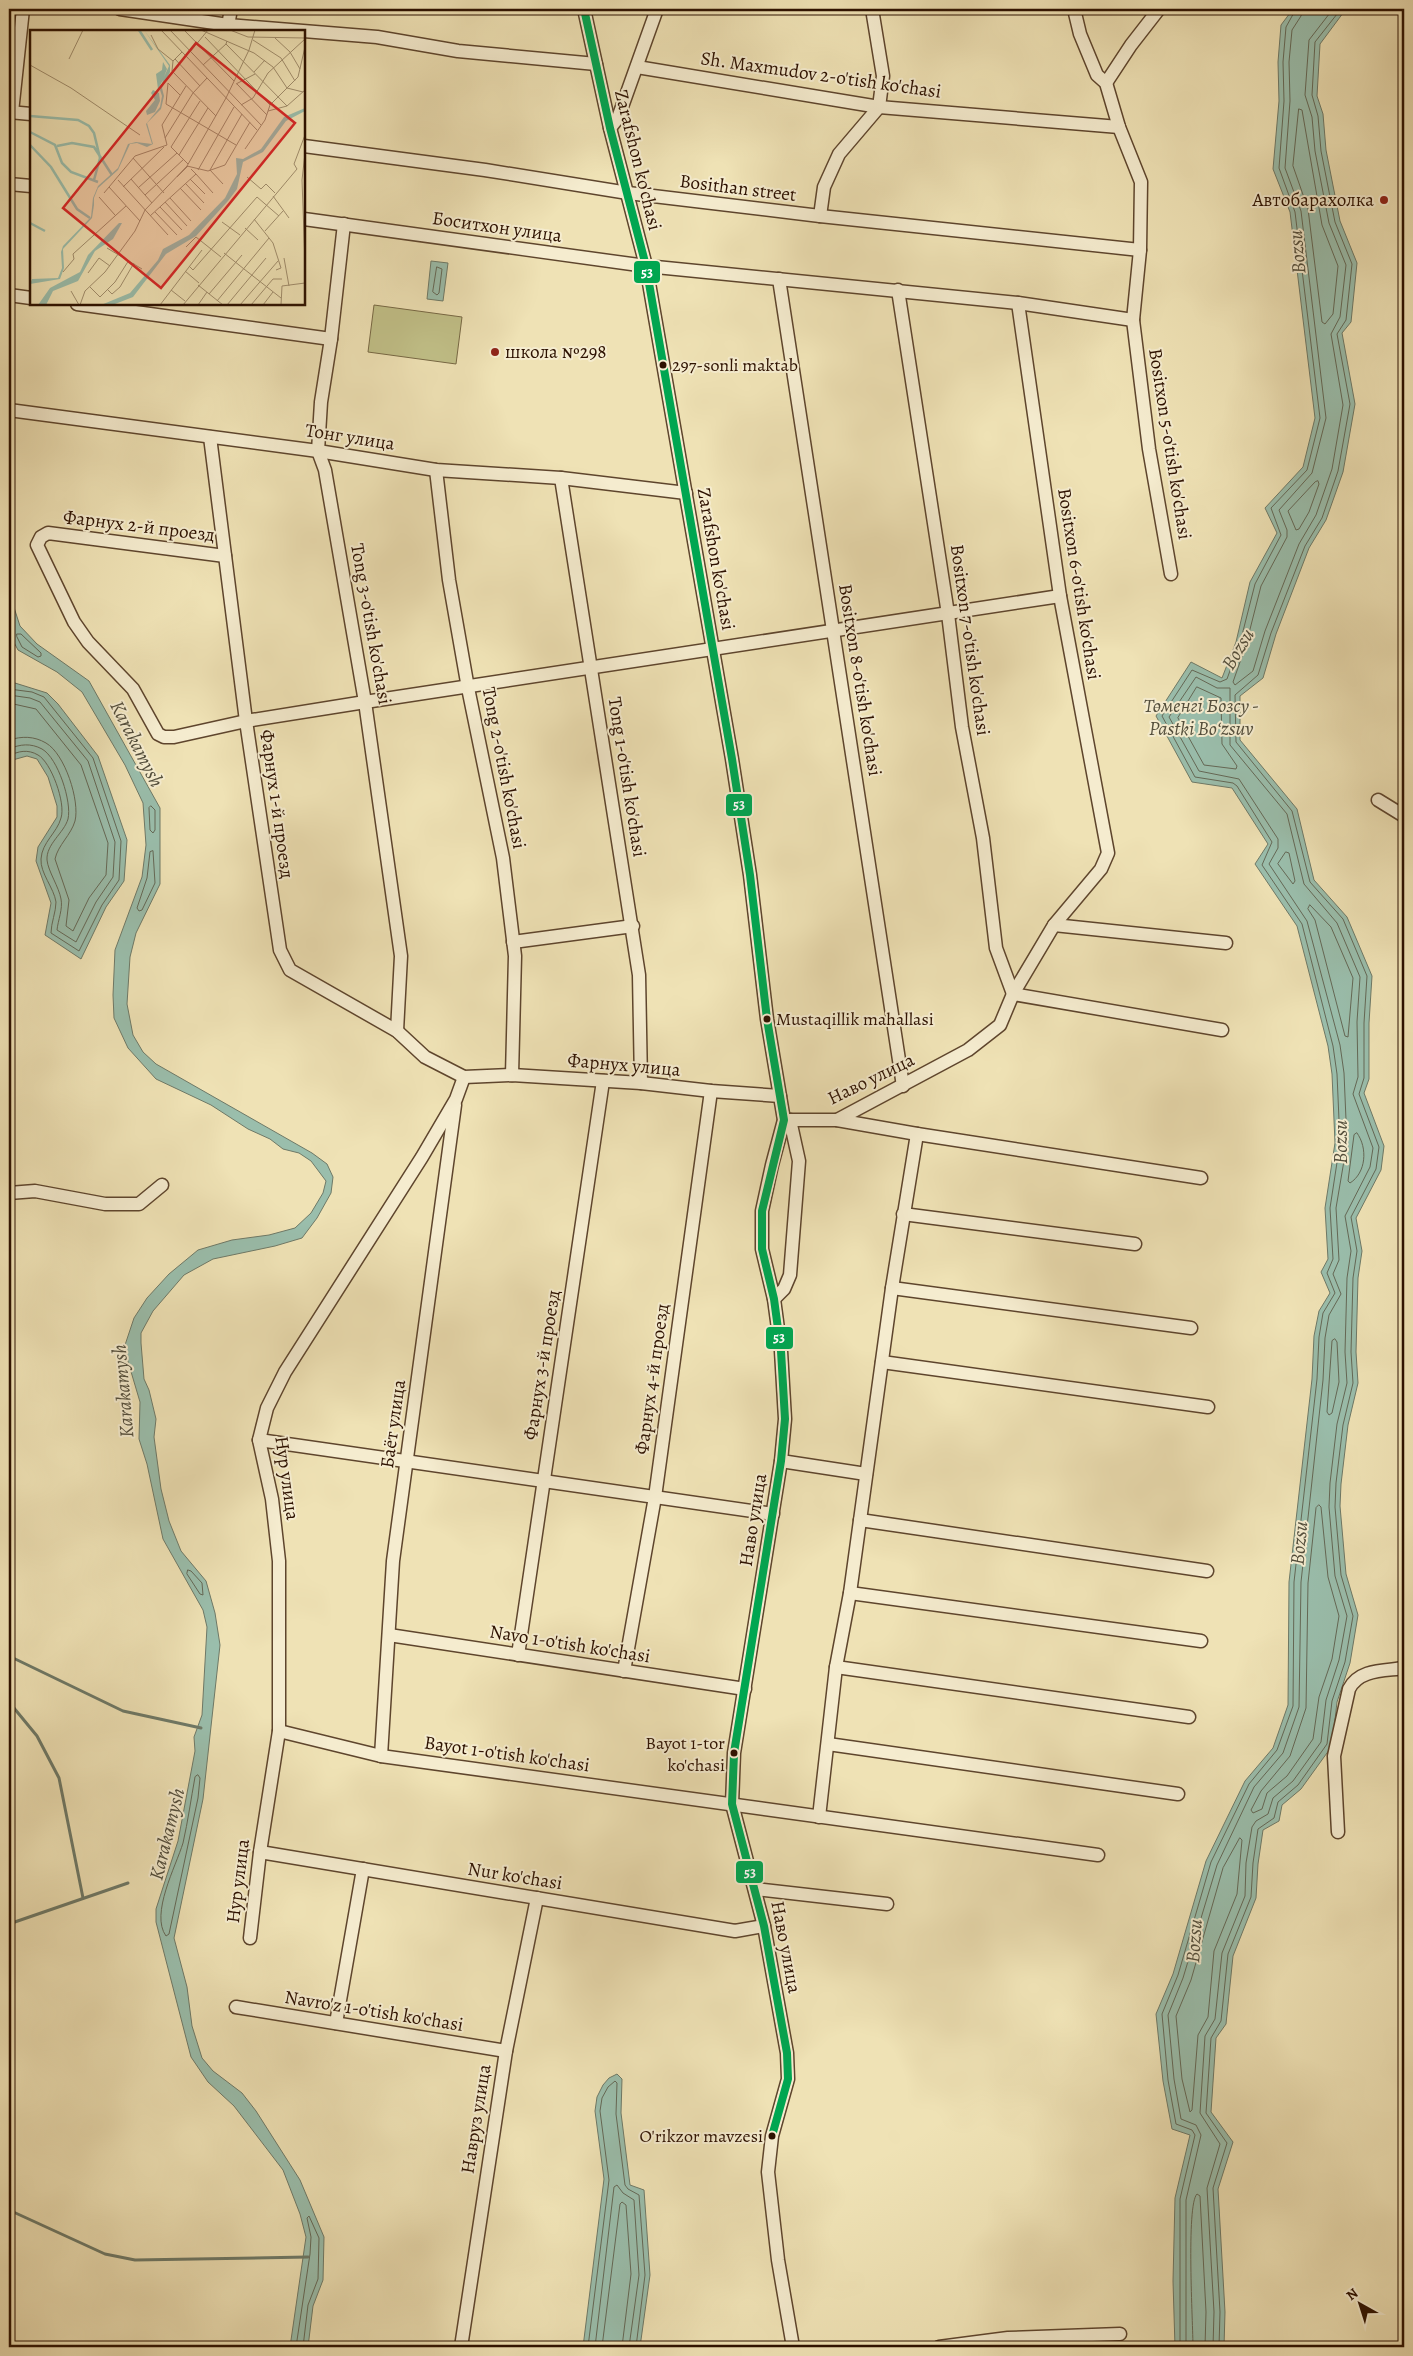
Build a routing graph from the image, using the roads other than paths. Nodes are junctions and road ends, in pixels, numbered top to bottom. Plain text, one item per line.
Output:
1 (23, 9) edge
2 (120, 9) edge
3 (230, 9) edge
4 (584, 9) edge
5 (657, 9) edge
6 (872, 9) edge
7 (1070, 9) edge
8 (1159, 9) edge
9 (228, 28) edge
10 (261, 30) edge
11 (305, 33) edge
12 (596, 64) junction
13 (637, 67) junction
14 (1106, 83) junction
15 (879, 107) junction
16 (11, 112) edge
17 (30, 114) edge
18 (1119, 126) junction
19 (610, 128) junction
20 (305, 146) edge
21 (9, 184) edge
22 (30, 186) edge
23 (628, 193) junction
24 (820, 216) junction
25 (305, 219) edge
26 (344, 224) junction
27 (1140, 250) junction
28 (646, 266) junction
29 (779, 279) junction
30 (898, 290) junction
31 (9, 296) edge
32 (30, 298) edge
33 (1018, 303) junction
34 (83, 305) edge
35 (1133, 320) junction
36 (331, 339) junction
37 (9, 410) edge
38 (210, 437) junction
39 (318, 450) junction
40 (436, 470) junction
41 (561, 478) junction
42 (686, 493) junction
43 (225, 556) junction
44 (1171, 574) dead end
45 (1060, 596) junction
46 (948, 614) junction
47 (834, 632) junction
48 (712, 649) junction
49 (590, 668) junction
50 (468, 688) junction
51 (365, 702) junction
52 (246, 721) junction
53 (1378, 800) dead end
54 (1404, 816) edge
55 (1101, 869) joint
56 (1054, 925) junction
57 (633, 926) junction
58 (513, 942) junction
59 (1226, 943) dead end
60 (1013, 994) junction
61 (1222, 1030) dead end
62 (397, 1032) junction
63 (512, 1075) junction
64 (464, 1076) junction
65 (603, 1081) junction
66 (641, 1083) junction
67 (903, 1086) junction
68 (711, 1091) junction
69 (780, 1096) junction
70 (456, 1099) junction
71 (787, 1120) junction
72 (837, 1120) junction
73 (917, 1134) junction
74 (1201, 1178) dead end
75 (162, 1185) dead end
76 (9, 1193) edge
77 (903, 1214) junction
78 (1135, 1244) dead end
79 (892, 1288) junction
80 (774, 1299) junction
81 (1191, 1328) dead end
82 (882, 1362) junction
83 (1208, 1407) dead end
84 (259, 1440) junction
85 (407, 1460) junction
86 (781, 1461) junction
87 (866, 1474) junction
88 (544, 1480) junction
89 (655, 1497) junction
90 (773, 1514) junction
91 (860, 1520) junction
92 (1206, 1571) dead end
93 (850, 1593) junction
94 (389, 1635) junction
95 (1201, 1642) dead end
96 (518, 1655) junction
97 (836, 1667) junction
98 (1404, 1668) edge
99 (624, 1672) junction
100 (745, 1689) junction
101 (1189, 1717) dead end
102 (279, 1731) junction
103 (828, 1744) junction
104 (381, 1756) junction
105 (1178, 1794) dead end
106 (732, 1804) junction
107 (818, 1817) junction
108 (1338, 1832) dead end
109 (260, 1852) junction
110 (1098, 1855) dead end
111 (363, 1870) junction
112 (755, 1889) junction
113 (537, 1898) junction
114 (887, 1904) dead end
115 (764, 1926) junction
116 (250, 1938) dead end
117 (236, 2007) dead end
118 (336, 2023) junction
119 (506, 2051) junction
120 (1120, 2334) dead end
121 (1008, 2343) edge
122 (461, 2347) edge
123 (793, 2347) edge
124 (939, 2347) edge

1 - 16 street
2 - 9 street
3 - 9 street
4 - 12 street, Zarafshon ko'chasi
5 - 13 street
6 - 15 street
7 - 14 street
8 - 14 street
9 - 10 street
11 - 12 street
12 - 19 street, Zarafshon ko'chasi
13 - 15 street, Sh. Maxmudov 2-o'tish ko'chasi
13 - 19 street
14 - 18 street
15 - 18 street, Sh. Maxmudov 2-o'tish ko'chasi
15 - 24 street
16 - 17 street
18 - 27 street
19 - 23 street, Zarafshon ko'chasi
20 - 23 street, Bosithan street
21 - 22 street
23 - 24 street, Bosithan street
23 - 28 street, Zarafshon ko'chasi
24 - 27 street, Bosithan street
25 - 26 street
26 - 28 street, Боситхон улица
26 - 36 street, Tong 3-o'tish ko'chasi
27 - 35 street
28 - 29 street
28 - 42 street, Zarafshon ko'chasi
29 - 30 street
29 - 47 street, Bositxon 8-o'tish ko'chasi
30 - 33 street
30 - 46 street, Bositxon 7-o'tish ko'chasi
31 - 32 street
33 - 35 street
33 - 45 street, Bositxon 6-o'tish ko'chasi
34 - 36 street
35 - 44 street, Bositxon 5-o'tish ko'chasi
36 - 39 street, Tong 3-o'tish ko'chasi
37 - 38 street, Тонг улица
38 - 39 street, Тонг улица
38 - 43 street, Фарнух 1-й проезд
39 - 40 street, Тонг улица
39 - 51 street, Tong 3-o'tish ko'chasi
40 - 41 street, Тонг улица
40 - 50 street, Tong 2-o'tish ko'chasi
41 - 42 street, Тонг улица
41 - 49 street, Tong 1-o'tish ko'chasi
42 - 48 street, Zarafshon ko'chasi
43 - 52 street, Фарнух 1-й проезд
43 - 52 street, Фарнух 2-й проезд
45 - 46 street
45 - 55 street, Bositxon 6-o'tish ko'chasi
46 - 47 street
46 - 60 street, Bositxon 7-o'tish ko'chasi
47 - 48 street
47 - 67 street, Bositxon 8-o'tish ko'chasi
48 - 49 street
48 - 69 street, Zarafshon ko'chasi
49 - 50 street
49 - 57 street, Tong 1-o'tish ko'chasi
50 - 51 street
50 - 58 street, Tong 2-o'tish ko'chasi
51 - 52 street
51 - 62 street, Tong 3-o'tish ko'chasi
52 - 62 street, Фарнух 1-й проезд
53 - 54 street
55 - 56 street, Наво улица
56 - 59 street
56 - 60 street, Наво улица
57 - 58 street
57 - 66 street, Tong 1-o'tish ko'chasi
58 - 63 street, Tong 2-o'tish ko'chasi
60 - 61 street
60 - 67 street, Наво улица
62 - 64 street, Фарнух 1-й проезд
63 - 64 street, Фарнух улица
63 - 65 street, Фарнух улица
64 - 70 street, Нур улица
65 - 66 street, Фарнух улица
65 - 88 street, Фарнух 3-й проезд
66 - 68 street, Фарнух улица
67 - 72 street, Наво улица
68 - 69 street, Фарнух улица
68 - 89 street, Фарнух 4-й проезд
69 - 71 street, Zarafshon ko'chasi
70 - 84 street, Нур улица
70 - 85 street, Баёт улица
71 - 72 street, Наво улица
71 - 80 street, Наво улица
71 - 80 street, Zarafshon ko'chasi
72 - 73 street
73 - 74 street
73 - 77 street
75 - 76 street
77 - 78 street
77 - 79 street
79 - 81 street
79 - 82 street
80 - 86 street, Наво улица
82 - 83 street
82 - 87 street
84 - 85 street
84 - 102 street, Нур улица
85 - 88 street
85 - 94 street, Баёт улица
86 - 87 street
86 - 90 street, Наво улица
87 - 91 street
88 - 89 street
88 - 96 street, Фарнух 3-й проезд
89 - 90 street
89 - 99 street, Фарнух 4-й проезд
90 - 100 street, Наво улица
91 - 92 street
91 - 93 street
93 - 95 street
93 - 97 street
94 - 96 street, Navo 1-o'tish ko'chasi
94 - 104 street, Баёт улица
96 - 99 street, Navo 1-o'tish ko'chasi
97 - 101 street
97 - 103 street
98 - 108 street
99 - 100 street, Navo 1-o'tish ko'chasi
100 - 106 street, Наво улица
102 - 104 street, Bayot 1-o'tish ko'chasi
102 - 109 street, Нур улица
103 - 105 street
103 - 107 street
104 - 106 street, Bayot 1-o'tish ko'chasi
106 - 107 street, Bayot 1-o'tish ko'chasi
106 - 112 street, Наво улица
107 - 110 street, Bayot 1-o'tish ko'chasi
109 - 111 street, Nur ko'chasi
109 - 116 street, Нур улица
111 - 113 street, Nur ko'chasi
111 - 118 street
112 - 114 street
112 - 115 street, Наво улица
113 - 115 street, Nur ko'chasi
113 - 119 street, Навруз улица
115 - 123 street, Наво улица
117 - 118 street, Navro'z 1-o'tish ko'chasi
118 - 119 street, Navro'z 1-o'tish ko'chasi
119 - 122 street, Навруз улица
120 - 121 street
121 - 124 street

